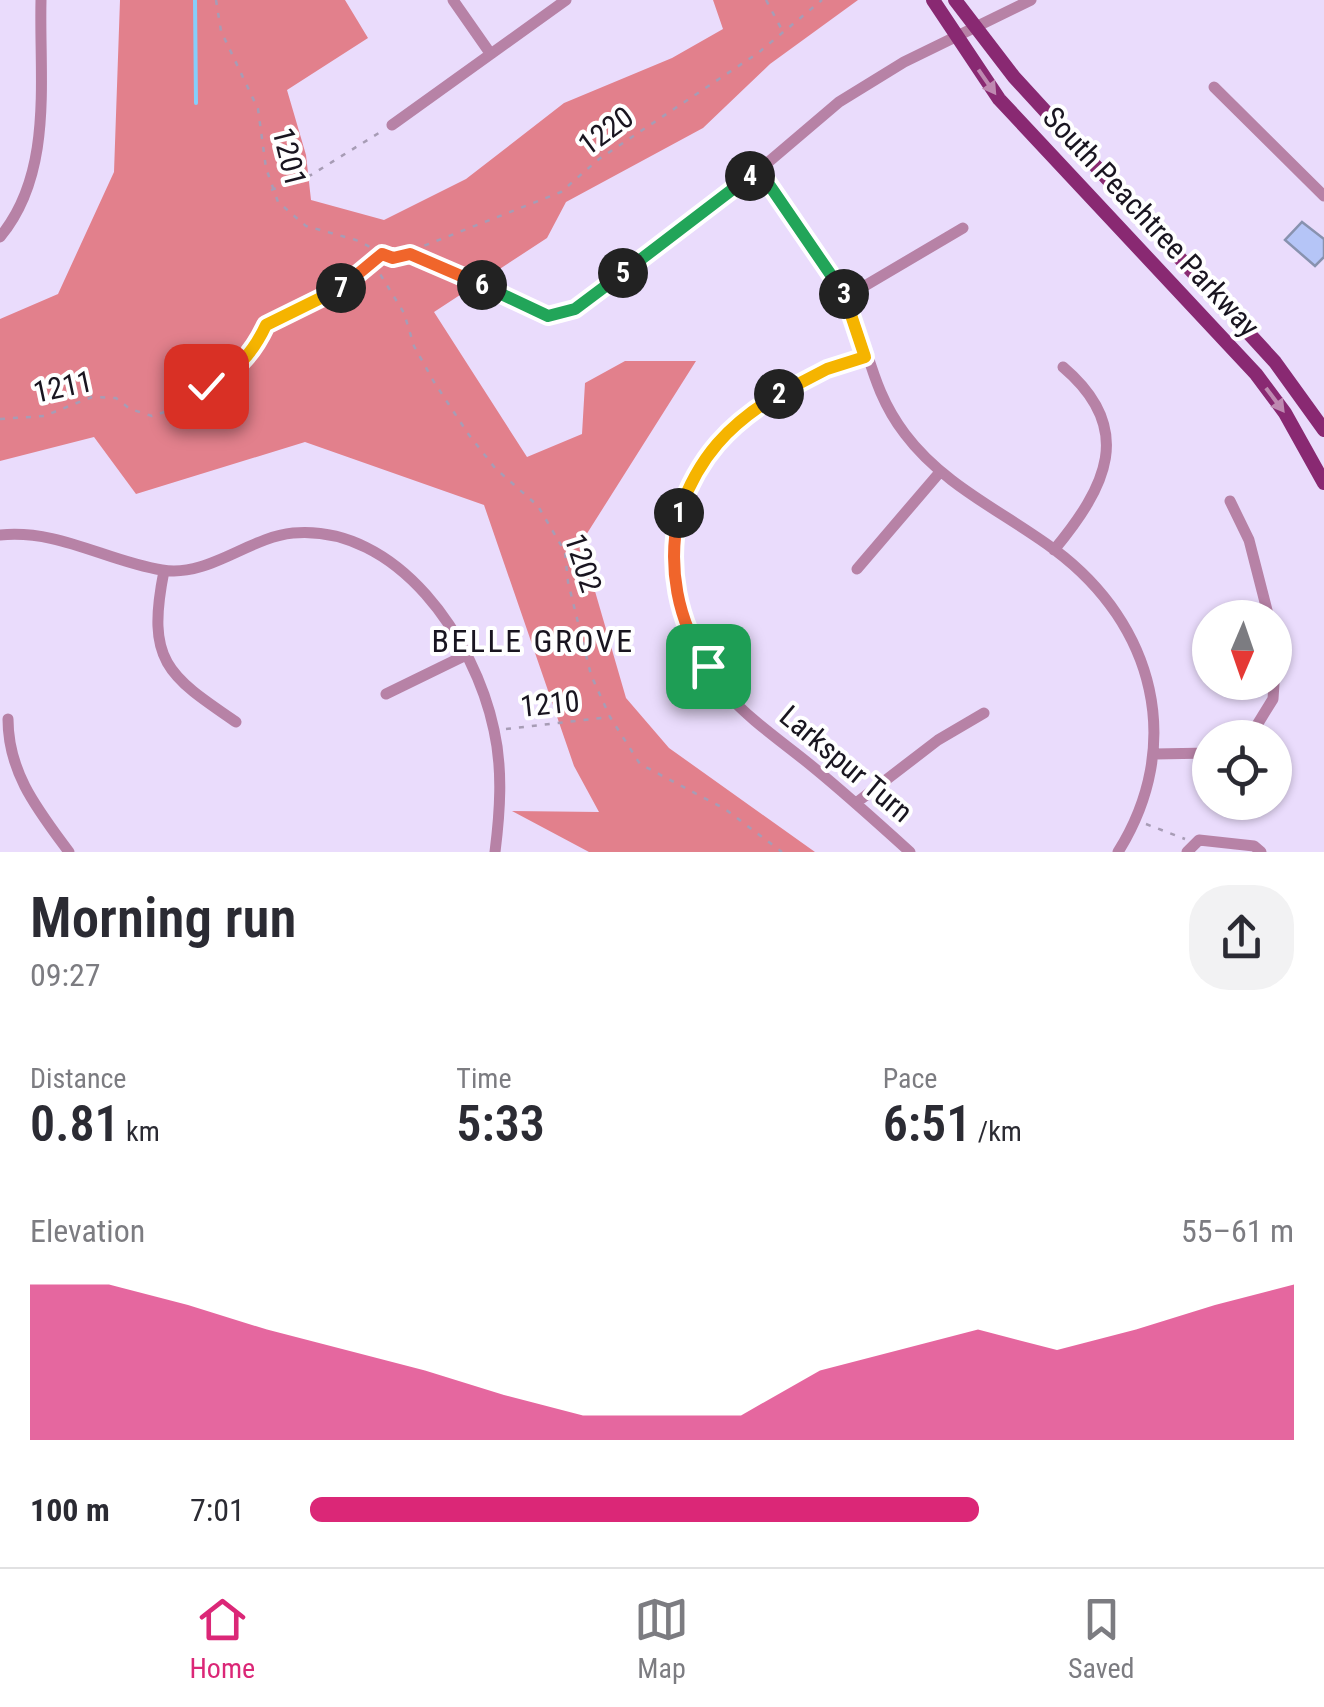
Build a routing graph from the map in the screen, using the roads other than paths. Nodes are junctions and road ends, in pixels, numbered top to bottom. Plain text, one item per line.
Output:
1 (41, 0) edge
2 (453, 0) edge
3 (566, 0) edge
4 (934, 0) edge
5 (955, 0) edge
6 (1031, 0) edge
7 (974, 26) junction
8 (954, 36) junction
9 (490, 53) junction
10 (1214, 88) dead end
11 (392, 125) road end
12 (759, 170) junction
13 (1324, 196) edge
14 (964, 228) dead end
15 (0, 237) edge
16 (846, 296) junction
17 (548, 316) road end
18 (865, 357) junction
19 (1063, 368) dead end
20 (1324, 430) edge
21 (940, 472) junction
22 (1324, 483) edge
23 (1230, 502) dead end
24 (0, 535) edge
25 (1054, 550) junction
26 (857, 569) dead end
27 (164, 571) junction
28 (1264, 600) edge
29 (466, 654) junction
30 (386, 694) dead end
31 (984, 713) dead end
32 (8, 718) dead end
33 (236, 722) dead end
34 (1192, 753) edge
35 (1155, 754) junction
36 (856, 804) junction
37 (1191, 848) edge
38 (69, 852) edge
39 (495, 852) edge
40 (910, 852) edge
41 (1118, 852) edge
42 (1262, 852) edge

1 - 15 street
2 - 9 street
3 - 9 street
4 - 8 main road, South Peachtree Parkway
5 - 7 main road, South Peachtree Parkway
6 - 7 street
7 - 8 street
7 - 20 main road, South Peachtree Parkway
8 - 12 street
8 -> 22 main road, South Peachtree Parkway
9 - 11 street
10 - 13 street
12 - 16 street
12 - 17 street
14 - 16 street
16 - 18 street
18 - 21 street
18 - 36 street, Larkspur Turn
19 - 25 street
21 - 25 street
21 - 26 street
23 - 28 street
24 - 27 street
25 - 35 street
27 - 29 street
27 - 33 street
29 - 30 street
29 - 39 street
31 - 36 street
32 - 38 street
34 - 35 street
35 - 41 street
36 - 40 street, Larkspur Turn
37 - 42 street

